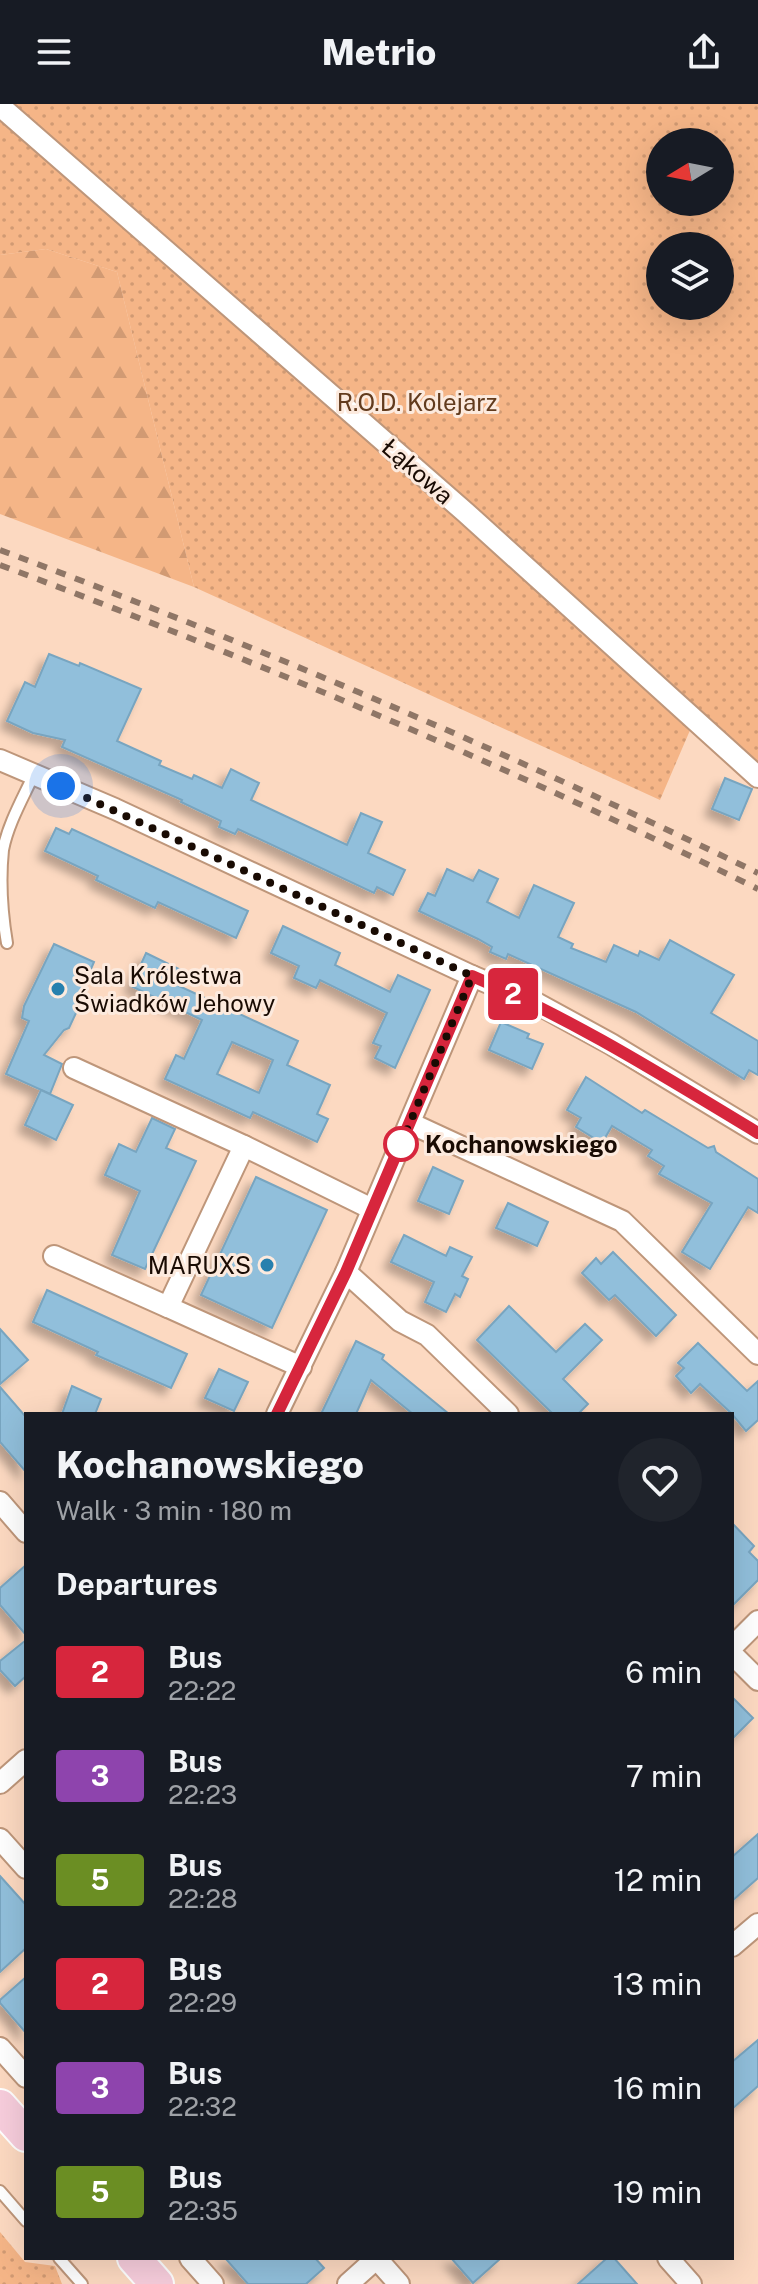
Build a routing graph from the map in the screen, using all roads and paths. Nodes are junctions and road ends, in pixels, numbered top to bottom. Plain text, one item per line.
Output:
1 (0, 106) edge
2 (0, 760) edge
3 (34, 774) junction
4 (758, 777) edge
5 (7, 943) dead end
6 (472, 976) junction
7 (74, 1068) dead end
8 (410, 1123) junction
9 (758, 1133) edge
10 (244, 1146) junction
11 (372, 1209) junction
12 (54, 1256) dead end
13 (346, 1272) junction
14 (168, 1307) junction
15 (758, 1354) edge
16 (301, 1367) junction
17 (278, 1412) edge
18 (506, 1412) edge
19 (0, 1502) edge
20 (24, 1530) edge
21 (758, 1621) edge
22 (734, 1645) edge
23 (734, 1656) edge
24 (758, 1680) edge
25 (24, 1762) edge
26 (0, 1783) edge
27 (0, 1839) edge
28 (24, 1866) edge
29 (758, 1924) edge
30 (734, 1944) edge
31 (0, 2048) edge
32 (24, 2075) edge
33 (0, 2106) edge
34 (24, 2133) edge
35 (0, 2191) edge
36 (24, 2219) edge
37 (61, 2260) edge
38 (136, 2260) edge
39 (192, 2260) edge
40 (375, 2260) edge
41 (379, 2260) edge
42 (670, 2260) edge
43 (82, 2284) edge
44 (157, 2284) edge
45 (213, 2284) edge
46 (348, 2284) edge
47 (399, 2284) edge
48 (691, 2284) edge

1 - 4 street, Łąkowa
2 - 3 street
3 - 5 lane
3 - 6 street
6 - 8 street
6 - 9 street
7 - 10 street
8 - 11 street
8 - 15 street
10 - 11 street
10 - 14 street
11 - 13 street
12 - 14 street
13 - 16 street
13 - 18 street
14 - 16 street
16 - 17 street
19 - 20 street
21 - 22 street
23 - 24 street
25 - 26 street
27 - 28 street
29 - 30 street
31 - 32 street
33 - 34 main road
35 - 36 lane
37 - 43 lane
38 - 44 main road
39 - 45 street
40 - 46 street
41 - 47 street
42 - 48 street

